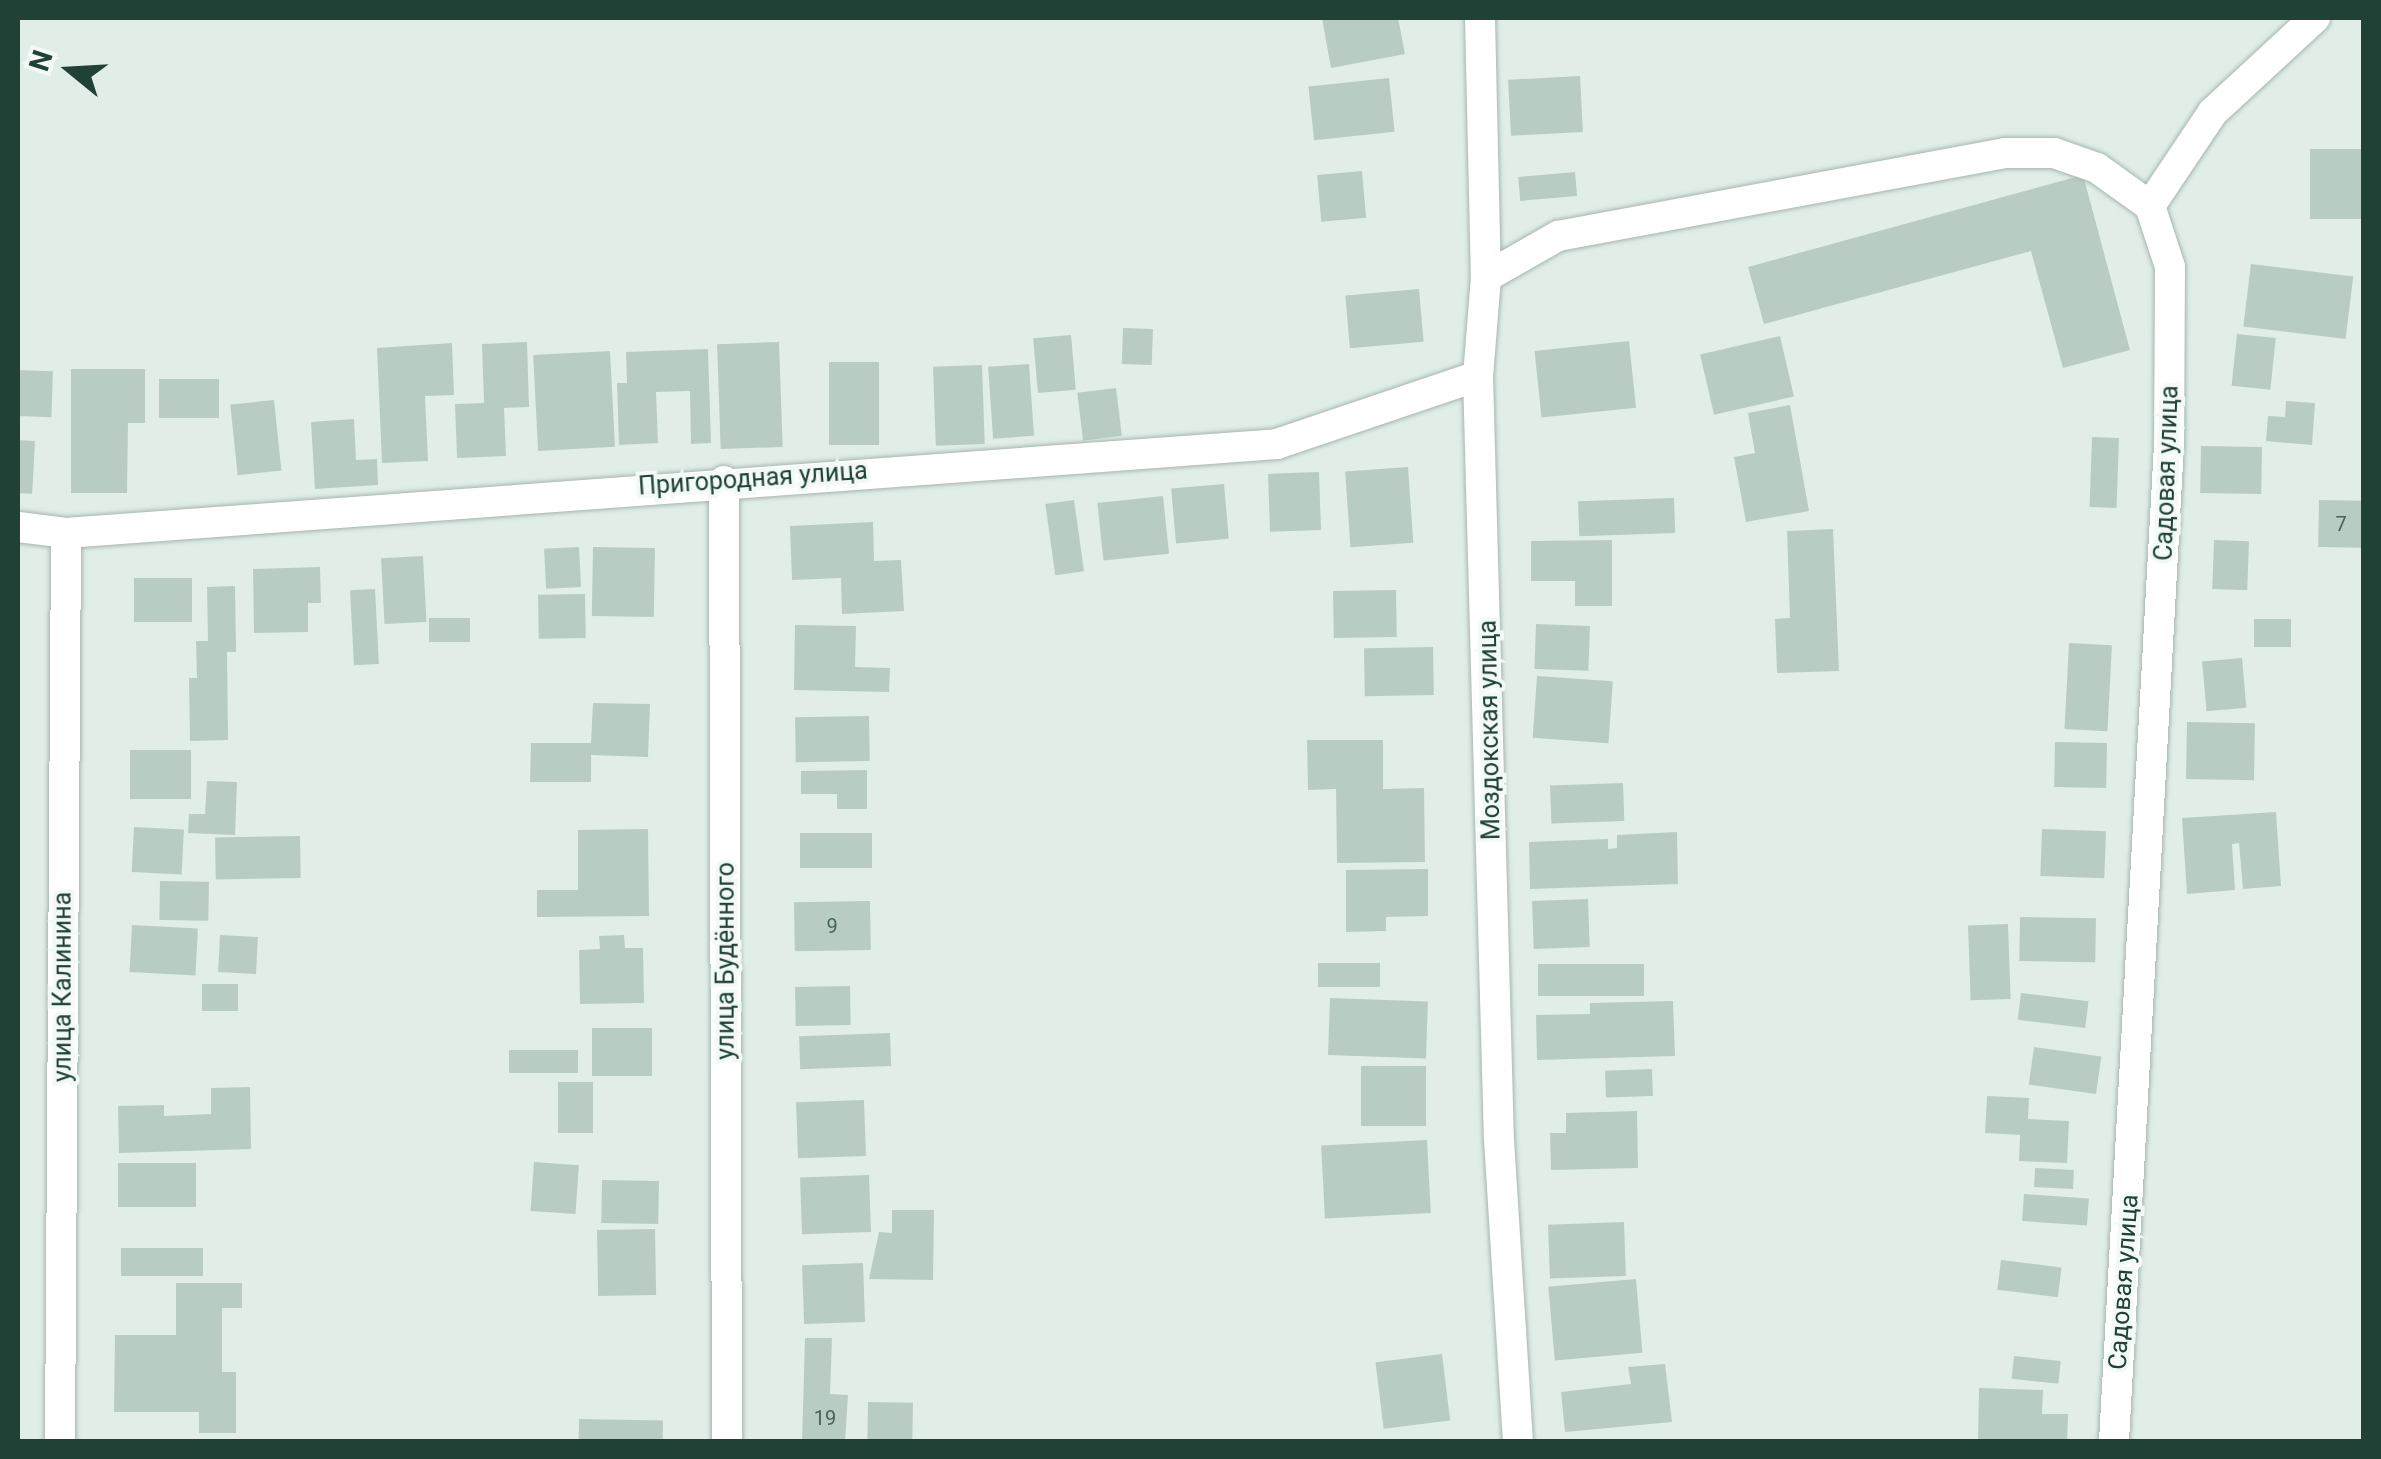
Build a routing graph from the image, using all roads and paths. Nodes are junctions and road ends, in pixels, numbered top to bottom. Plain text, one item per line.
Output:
1 (1480, 18) edge
2 (2315, 18) edge
3 (2150, 206) junction
4 (1486, 277) junction
5 (1478, 376) junction
6 (724, 481) junction
7 (18, 527) edge
8 (66, 533) junction
9 (60, 1442) edge
10 (728, 1442) edge
11 (1518, 1442) edge
12 (2114, 1442) edge

1 - 4 street, Моздокская улица
2 - 3 street
3 - 4 street
3 - 12 street, Садовая улица
4 - 5 street, Моздокская улица
5 - 6 street, Пригородная улица
5 - 11 street, Моздокская улица
6 - 8 street, Пригородная улица
6 - 10 street, улица Будённого
7 - 8 street, Пригородная улица
8 - 9 street, улица Калинина

